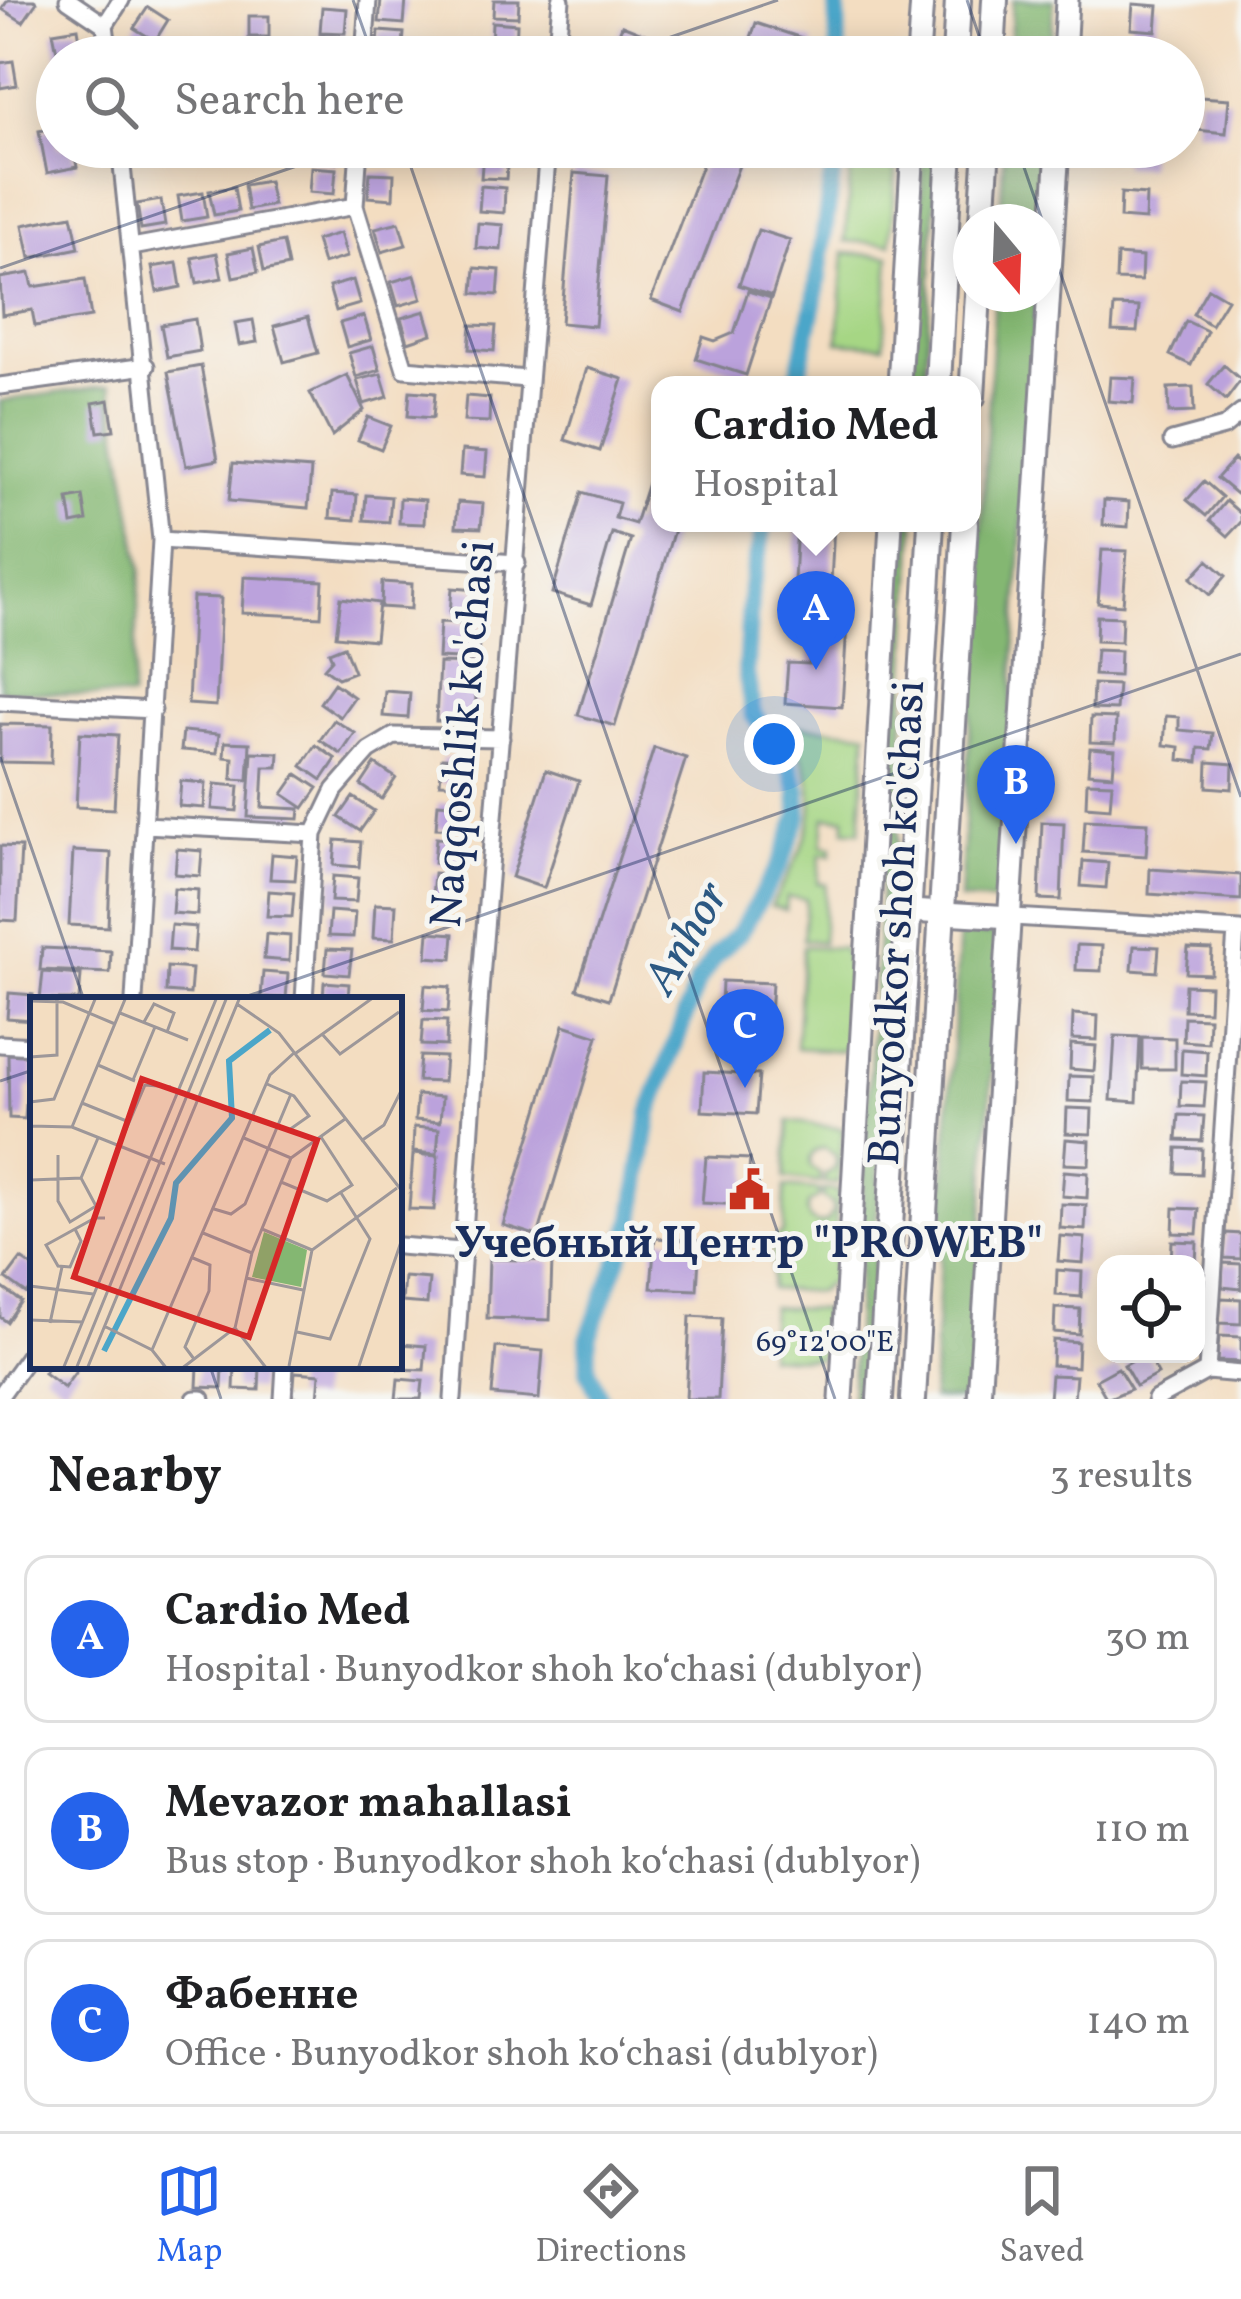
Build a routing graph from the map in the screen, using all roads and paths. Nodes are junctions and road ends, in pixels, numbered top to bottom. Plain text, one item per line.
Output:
1 (68, 0) edge
2 (122, 0) edge
3 (368, 0) edge
4 (561, 0) edge
5 (922, 0) edge
6 (958, 0) edge
7 (995, 0) edge
8 (1067, 0) edge
9 (104, 25) junction
10 (106, 36) edge
11 (365, 36) edge
12 (558, 36) edge
13 (919, 36) edge
14 (956, 36) edge
15 (993, 36) edge
16 (1065, 36) edge
17 (123, 168) edge
18 (357, 168) edge
19 (546, 168) edge
20 (912, 168) edge
21 (949, 168) edge
22 (986, 168) edge
23 (1057, 168) edge
24 (983, 204) edge
25 (355, 206) junction
26 (132, 247) junction
27 (977, 312) edge
28 (146, 366) junction
29 (900, 376) edge
30 (938, 376) edge
31 (973, 376) edge
32 (527, 379) junction
33 (0, 386) edge
34 (1241, 413) edge
35 (1172, 441) dead end
36 (890, 532) edge
37 (928, 532) edge
38 (964, 532) edge
39 (161, 540) junction
40 (517, 563) junction
41 (0, 702) edge
42 (153, 710) junction
43 (501, 738) junction
44 (145, 825) junction
45 (314, 834) junction
46 (909, 911) junction
47 (942, 913) junction
48 (1012, 917) junction
49 (1239, 930) edge
50 (134, 997) edge
51 (304, 997) edge
52 (0, 1044) edge
53 (30, 1046) edge
54 (1233, 1103) edge
55 (402, 1246) edge
56 (461, 1251) junction
57 (30, 1354) edge
58 (285, 1369) edge
59 (1207, 1371) junction
60 (1241, 1374) edge
61 (0, 1396) edge
62 (878, 1397) edge
63 (283, 1399) edge
64 (453, 1399) edge
65 (841, 1399) edge
66 (913, 1399) edge
67 (979, 1399) edge
68 (1156, 1399) edge

1 - 9 street
2 - 9 street
3 - 11 street
4 - 12 street
5 - 13 street
6 - 14 main road
7 - 15 main road
8 - 16 street
9 - 10 street
17 - 26 street
18 - 25 street
19 - 32 street, Naqqoshlik ko'chasi
20 - 29 street
21 - 30 main road
22 - 24 main road
23 - 48 street
25 - 26 street
25 - 32 street
26 - 28 street
27 - 31 main road
28 - 33 street
28 - 39 street
32 - 40 street, Naqqoshlik ko'chasi
34 - 35 street
36 - 65 street
37 - 46 main road, Bunyodkor shoh ko'chasi
38 - 47 main road, Bunyodkor shoh ko'chasi
39 - 40 street
39 - 42 street
40 - 43 street, Naqqoshlik ko'chasi
41 - 42 street
42 - 44 street
43 - 45 street
43 - 56 street, Naqqoshlik ko'chasi
44 - 45 street
44 - 50 street
45 - 51 street
46 - 47 street
46 - 62 main road, Bunyodkor shoh ko'chasi
47 - 48 street
47 - 66 main road, Bunyodkor shoh ko'chasi
48 - 49 street
48 - 67 street
49 - 54 street
52 - 53 street
54 - 59 street
55 - 56 street
56 - 64 street, Naqqoshlik ko'chasi
57 - 61 street
58 - 63 street
59 - 60 street
59 - 68 street

